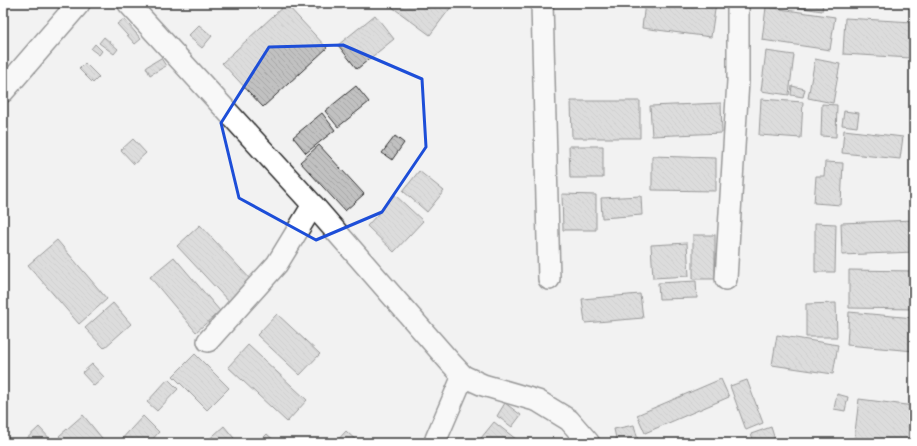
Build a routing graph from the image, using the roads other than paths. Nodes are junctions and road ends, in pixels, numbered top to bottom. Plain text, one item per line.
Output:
1 (79, 3) edge
2 (128, 3) edge
3 (542, 3) edge
4 (738, 3) edge
5 (3, 91) edge
6 (313, 205) junction
7 (549, 279) dead end
8 (726, 279) dead end
9 (208, 342) dead end
10 (463, 376) junction
11 (436, 443) edge
12 (590, 443) edge

1 - 5 main road
2 - 6 street
3 - 7 street
4 - 8 street
6 - 9 street
6 - 10 street
10 - 11 street
10 - 12 street

